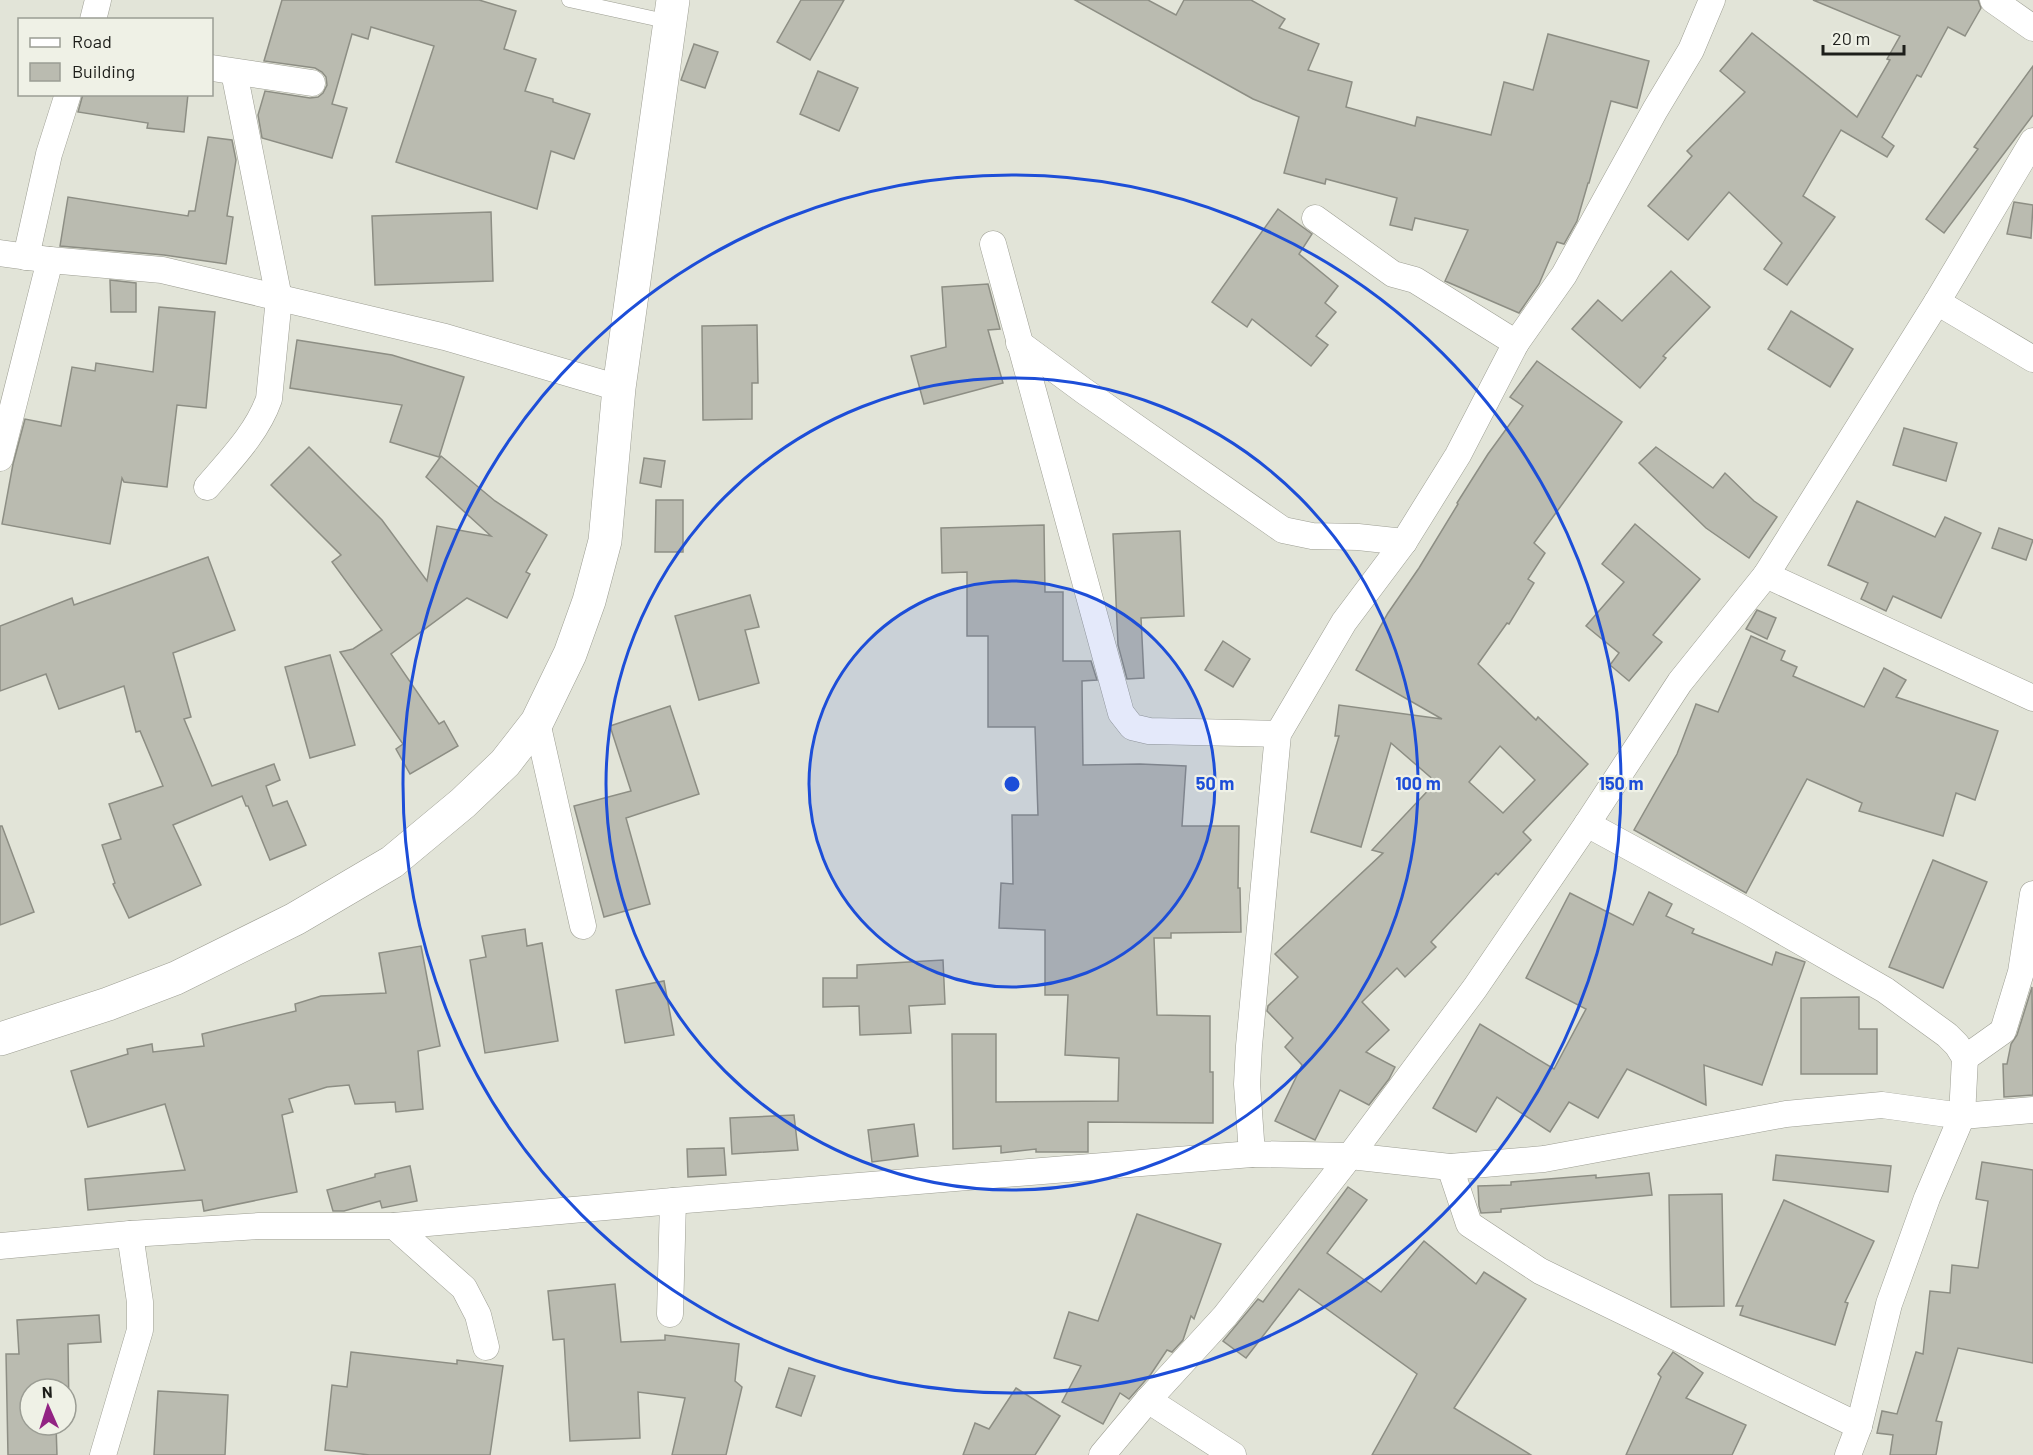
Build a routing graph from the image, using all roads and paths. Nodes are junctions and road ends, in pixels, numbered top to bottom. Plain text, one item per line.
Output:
1 (98, 0) edge
2 (569, 0) edge
3 (1712, 0) edge
4 (1993, 0) edge
5 (672, 11) edge
6 (94, 18) edge
7 (2033, 28) edge
8 (223, 70) edge
9 (312, 83) dead end
10 (67, 96) edge
11 (2033, 141) edge
12 (1315, 218) dead end
13 (993, 244) dead end
14 (0, 253) edge
15 (38, 259) junction
16 (279, 298) junction
17 (1936, 302) junction
18 (1019, 343) junction
19 (1516, 343) junction
20 (2033, 359) edge
21 (619, 388) junction
22 (0, 458) edge
23 (207, 487) dead end
24 (1404, 542) junction
25 (1766, 575) junction
26 (2033, 698) edge
27 (537, 722) junction
28 (1278, 734) junction
29 (1587, 824) junction
30 (2033, 894) edge
31 (583, 926) dead end
32 (0, 1039) edge
33 (1965, 1058) junction
34 (2033, 1110) edge
35 (1962, 1116) junction
36 (1252, 1154) junction
37 (1350, 1156) junction
38 (1450, 1167) junction
39 (674, 1201) junction
40 (394, 1226) junction
41 (130, 1234) junction
42 (0, 1246) edge
43 (669, 1314) dead end
44 (486, 1347) dead end
45 (1148, 1400) junction
46 (1860, 1425) junction
47 (103, 1455) edge
48 (1102, 1455) edge
49 (1233, 1455) edge
50 (1848, 1455) edge

1 - 6 street
2 - 5 lane
3 - 19 street
4 - 7 street
5 - 21 main road
8 - 9 street
8 - 16 street
10 - 15 street
11 - 17 street
12 - 19 street
13 - 18 street
14 - 15 street
15 - 16 street
15 - 22 street
16 - 21 street
16 - 23 street
17 - 20 street
17 - 25 street
18 - 24 street
18 - 28 street
19 - 24 street
21 - 27 main road
24 - 28 street
25 - 26 street
25 - 29 street
27 - 31 street
27 - 32 main road
28 - 36 street
29 - 33 street
29 - 37 street
30 - 33 street
33 - 35 street
34 - 35 street
35 - 38 street
35 - 46 street
36 - 37 street
36 - 39 street
37 - 38 street
37 - 45 street
38 - 46 street
39 - 40 street
39 - 43 street
40 - 41 street
40 - 44 street
41 - 42 street
41 - 47 street
45 - 48 street
45 - 49 street
46 - 50 street

